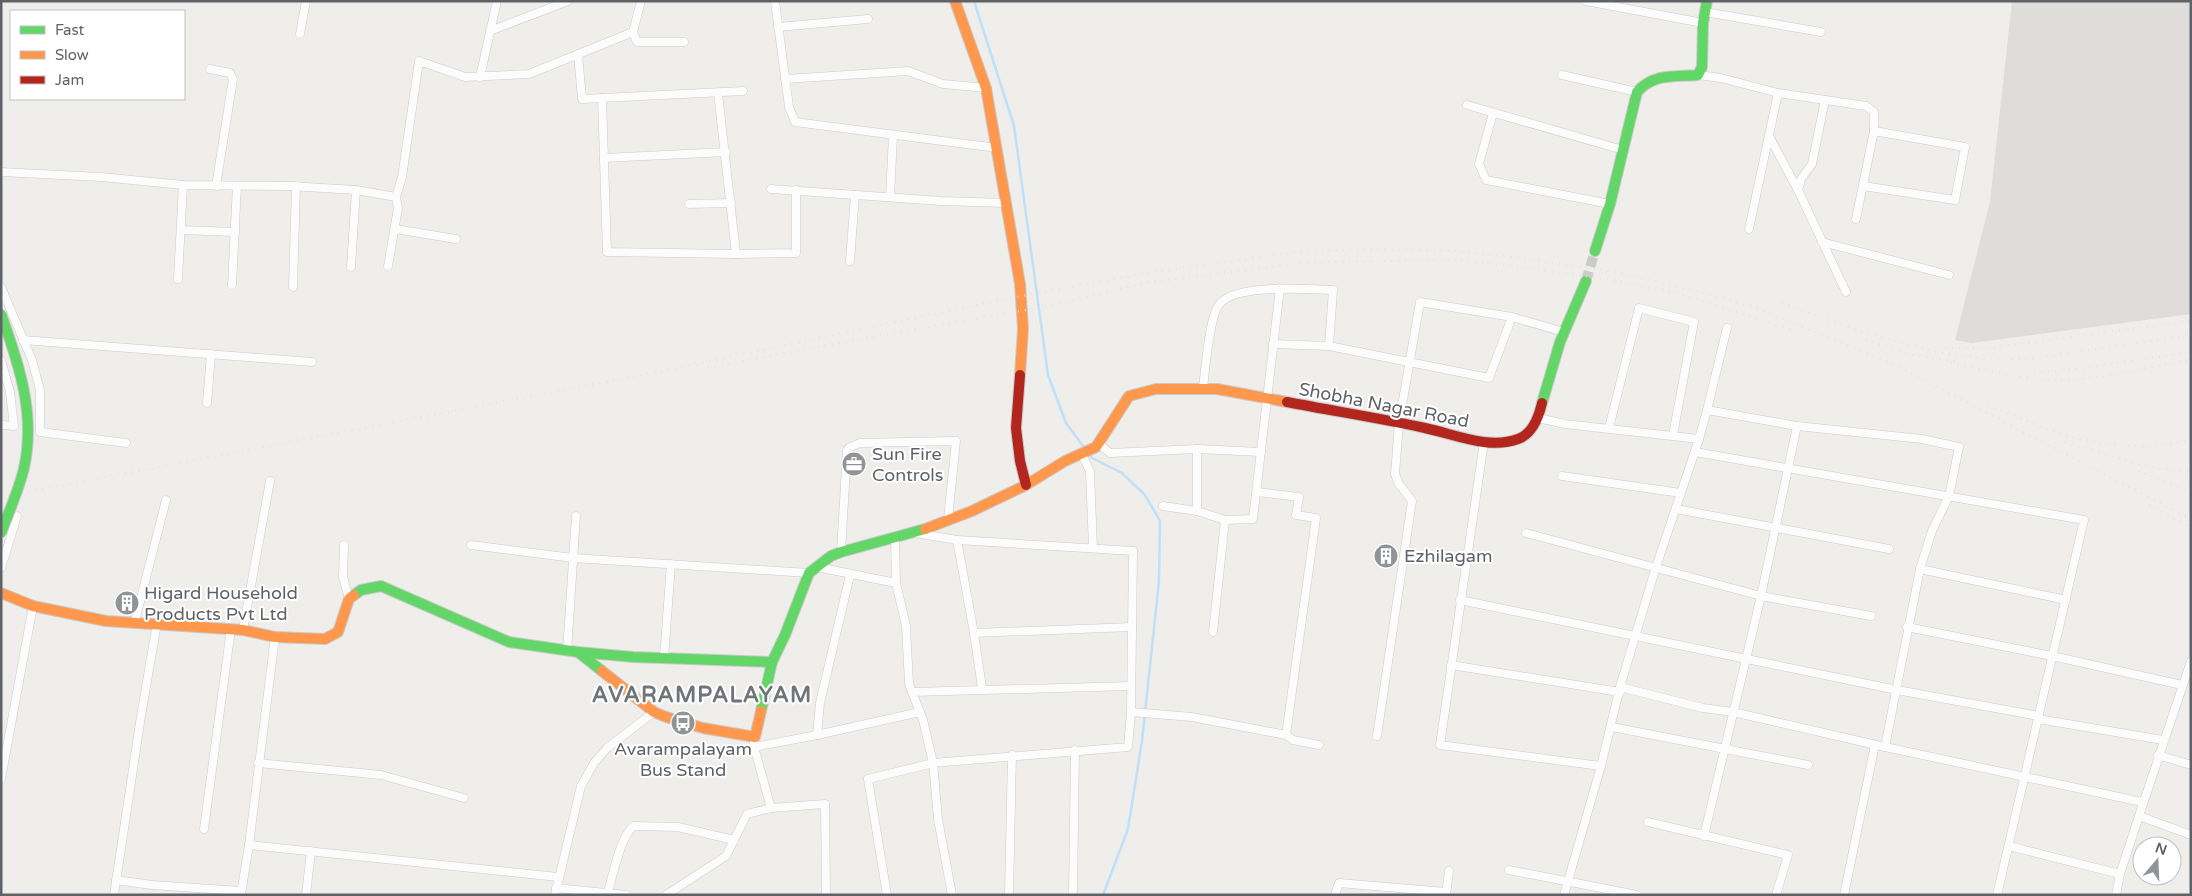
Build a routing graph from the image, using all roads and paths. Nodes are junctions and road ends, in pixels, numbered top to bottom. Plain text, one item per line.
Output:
1 (306, 1) edge
2 (497, 1) edge
3 (568, 1) edge
4 (641, 1) edge
5 (775, 1) edge
6 (955, 1) edge
7 (1586, 1) edge
8 (1707, 1) edge
9 (1705, 12) junction
10 (868, 19) dead end
11 (1703, 23) junction
12 (778, 27) junction
13 (490, 31) junction
14 (632, 32) junction
15 (1821, 32) dead end
16 (300, 34) dead end
17 (684, 42) dead end
18 (578, 54) junction
19 (210, 69) dead end
20 (1562, 75) dead end
21 (1698, 75) junction
22 (480, 77) junction
23 (785, 79) junction
24 (986, 88) junction
25 (743, 91) dead end
26 (1638, 92) junction
27 (718, 93) junction
28 (1778, 93) junction
29 (602, 98) junction
30 (1825, 100) junction
31 (1466, 105) dead end
32 (1493, 113) junction
33 (1874, 131) junction
34 (893, 136) junction
35 (1770, 138) junction
36 (997, 148) junction
37 (1623, 150) junction
38 (726, 152) junction
39 (604, 158) junction
40 (1, 172) edge
41 (183, 186) junction
42 (216, 186) junction
43 (237, 186) junction
44 (296, 186) junction
45 (1863, 186) junction
46 (771, 188) dead end
47 (356, 190) junction
48 (796, 190) junction
49 (1798, 190) junction
50 (856, 195) junction
51 (396, 197) junction
52 (890, 197) junction
53 (731, 203) junction
54 (1006, 203) junction
55 (689, 204) dead end
56 (1610, 204) junction
57 (1856, 219) dead end
58 (395, 229) junction
59 (1749, 229) dead end
60 (181, 230) junction
61 (235, 232) junction
62 (456, 239) dead end
63 (1822, 242) junction
64 (1595, 251) tunnel mouth
65 (736, 254) junction
66 (850, 262) dead end
67 (388, 266) dead end
68 (350, 267) dead end
69 (1949, 275) dead end
70 (178, 279) dead end
71 (1586, 280) tunnel mouth
72 (232, 285) dead end
73 (1, 286) edge
74 (293, 287) dead end
75 (1280, 288) junction
76 (1846, 292) dead end
77 (1, 314) edge
78 (1512, 317) junction
79 (1727, 328) dead end
80 (1564, 332) junction
81 (23, 340) junction
82 (1273, 344) junction
83 (1329, 346) junction
84 (211, 354) junction
85 (1, 360) edge
86 (1408, 361) junction
87 (312, 362) dead end
88 (3, 368) edge
89 (1202, 389) junction
90 (1266, 398) junction
91 (207, 403) dead end
92 (1707, 410) junction
93 (1538, 418) junction
94 (1400, 423) junction
95 (1, 425) edge
96 (1797, 426) junction
97 (1610, 428) junction
98 (1673, 434) junction
99 (1699, 439) junction
100 (1484, 442) junction
101 (126, 443) dead end
102 (1098, 446) junction
103 (1197, 449) junction
104 (1084, 452) junction
105 (1260, 452) junction
106 (1695, 452) junction
107 (1788, 469) junction
108 (1562, 476) dead end
109 (270, 481) dead end
110 (1026, 485) junction
111 (1258, 492) junction
112 (1681, 493) junction
113 (1949, 496) junction
114 (166, 500) dead end
115 (1163, 506) dead end
116 (1676, 510) junction
117 (1197, 511) junction
118 (18, 516) dead end
119 (576, 516) dead end
120 (948, 519) junction
121 (1225, 520) junction
122 (1775, 528) junction
123 (1, 533) edge
124 (914, 533) junction
125 (1526, 533) dead end
126 (895, 538) junction
127 (957, 540) junction
128 (344, 545) dead end
129 (471, 545) dead end
130 (1092, 548) junction
131 (1889, 549) dead end
132 (841, 552) junction
133 (573, 558) junction
134 (671, 564) junction
135 (1656, 567) junction
136 (1, 568) edge
137 (1920, 569) junction
138 (813, 570) junction
139 (850, 575) junction
140 (896, 583) junction
141 (1, 593) edge
142 (1761, 596) junction
143 (349, 599) junction
144 (1460, 600) junction
145 (2066, 600) junction
146 (33, 606) junction
147 (1871, 616) dead end
148 (136, 621) junction
149 (157, 623) junction
150 (1132, 627) junction
151 (1907, 627) junction
152 (232, 629) junction
153 (243, 630) junction
154 (1212, 632) dead end
155 (974, 633) junction
156 (1636, 636) junction
157 (275, 637) junction
158 (567, 650) junction
159 (578, 652) junction
160 (2052, 656) junction
161 (664, 658) junction
162 (1746, 659) junction
163 (2191, 661) edge
164 (772, 662) junction
165 (1451, 666) junction
166 (2189, 673) edge
167 (2182, 685) junction
168 (1131, 686) junction
169 (982, 688) junction
170 (1620, 690) junction
171 (1896, 690) junction
172 (912, 692) junction
173 (654, 712) junction
174 (920, 712) junction
175 (1135, 712) junction
176 (1733, 712) junction
177 (2039, 717) junction
178 (1612, 726) junction
179 (817, 735) junction
180 (1286, 735) junction
181 (1377, 736) dead end
182 (2163, 740) junction
183 (754, 742) junction
184 (1319, 745) dead end
185 (1875, 745) junction
186 (1885, 747) junction
187 (1725, 749) junction
188 (1075, 750) junction
189 (1012, 755) junction
190 (2158, 755) junction
191 (258, 763) junction
192 (933, 763) junction
193 (1808, 765) dead end
194 (2191, 765) edge
195 (1602, 766) junction
196 (2025, 776) junction
197 (1, 779) edge
198 (464, 798) dead end
199 (2142, 802) junction
200 (771, 808) junction
201 (2139, 816) junction
202 (1648, 822) dead end
203 (204, 829) dead end
204 (2191, 835) edge
205 (1704, 836) junction
206 (734, 840) junction
207 (249, 844) junction
208 (2009, 846) junction
209 (311, 851) junction
210 (1509, 870) dead end
211 (1449, 871) dead end
212 (2120, 874) junction
213 (558, 878) junction
214 (116, 880) junction
215 (1568, 880) junction
216 (152, 885) junction
217 (555, 891) edge
218 (241, 893) edge
219 (608, 893) junction
220 (1446, 893) edge
221 (114, 895) edge
222 (151, 895) edge
223 (306, 895) edge
224 (626, 895) edge
225 (666, 895) edge
226 (826, 895) edge
227 (887, 895) edge
228 (952, 895) edge
229 (1009, 895) edge
230 (1073, 895) edge
231 (1335, 895) edge
232 (1564, 895) edge
233 (1637, 895) edge
234 (1776, 895) edge
235 (1844, 895) edge
236 (1997, 895) edge
237 (2116, 895) edge

1 - 16 street
2 - 13 street
3 - 13 street
4 - 14 street
5 - 12 street
6 - 24 street
7 - 11 street
8 - 9 street
9 - 11 street
9 - 15 street
10 - 12 street
11 - 21 street
12 - 23 street
13 - 22 street
14 - 17 street
14 - 18 street
18 - 22 street
18 - 29 street
19 - 42 street
20 - 26 street
21 - 26 street
21 - 28 street
22 - 51 street
23 - 24 street
23 - 34 street
24 - 36 street
25 - 27 street
26 - 37 street
27 - 29 street
27 - 38 street
28 - 30 street
28 - 35 street
29 - 39 street
30 - 33 street
30 - 49 street
31 - 32 street
32 - 37 street
32 - 56 street
33 - 45 street
33 - 45 street
34 - 36 street
34 - 52 street
35 - 49 street
35 - 59 street
36 - 54 street
37 - 56 street
38 - 39 street
38 - 53 street
39 - 65 street
40 - 41 street
41 - 42 street
41 - 60 street
42 - 43 street
43 - 44 street
43 - 61 street
44 - 47 street
44 - 74 street
45 - 57 street
46 - 48 street
47 - 51 street
47 - 68 street
48 - 50 street
48 - 65 street
49 - 63 street
50 - 52 street
50 - 66 street
51 - 58 street
52 - 54 street
53 - 55 street
53 - 65 street
54 - 110 street
56 - 64 street
58 - 62 street
58 - 67 street
60 - 61 street
60 - 70 street
61 - 72 street
63 - 69 street
63 - 76 street
71 - 80 street, Shobha Nagar Road
73 - 81 street
75 - 82 street
75 - 83 street
75 - 89 street
77 - 123 street, bridge
78 - 80 street
78 - 86 street
78 - 86 street
79 - 92 street
80 - 93 street, Shobha Nagar Road
81 - 84 street
81 - 101 street
82 - 83 street
82 - 90 street
83 - 86 street
84 - 87 street
84 - 91 street
85 - 88 street
86 - 94 street
88 - 95 street
89 - 90 street, Shobha Nagar Road
89 - 102 street, Shobha Nagar Road
90 - 94 street, Shobha Nagar Road
90 - 105 street
92 - 96 street
92 - 99 street
93 - 97 street
93 - 100 street, Shobha Nagar Road
94 - 100 street, Shobha Nagar Road
94 - 181 street
96 - 107 street
96 - 113 street
97 - 98 street
97 - 98 street
98 - 99 street
99 - 106 street
100 - 144 street
102 - 103 street
102 - 104 street
103 - 105 street
103 - 117 street
104 - 110 street
104 - 130 street
105 - 111 street
106 - 107 street
106 - 112 street
107 - 113 street
107 - 122 street
108 - 112 street
109 - 153 street
110 - 120 street
111 - 121 street
111 - 180 street
112 - 116 street
113 - 137 street
113 - 145 street
114 - 148 street
115 - 117 street
116 - 122 street
116 - 135 street
117 - 121 street
118 - 136 street
119 - 133 street
120 - 124 street
120 - 132 street
121 - 154 street
122 - 131 street
122 - 142 street
124 - 126 street
124 - 127 street
125 - 135 street
126 - 132 street
126 - 140 street
127 - 130 street
127 - 155 street
128 - 143 street
129 - 133 street
130 - 150 street
132 - 138 street
133 - 134 street
133 - 158 street
134 - 138 street
134 - 161 street
135 - 142 street
135 - 156 street
137 - 145 street
137 - 151 street
138 - 139 street
138 - 164 street
139 - 140 street
139 - 179 street
140 - 172 street
141 - 146 street
142 - 147 street
142 - 162 street
143 - 157 street
143 - 158 street
144 - 156 street
144 - 165 street
145 - 160 street
146 - 148 street
146 - 197 street
148 - 149 street
149 - 152 street
149 - 214 street
150 - 155 street
150 - 168 street
151 - 160 street
151 - 171 street
152 - 153 street
152 - 203 street
153 - 157 street
155 - 169 street
156 - 162 street
156 - 170 street
157 - 191 street
158 - 159 street
159 - 161 street
159 - 173 street
160 - 167 street
160 - 177 street
161 - 164 street
162 - 171 street
162 - 176 street
163 - 166 street
164 - 183 street
165 - 170 street
165 - 195 street
166 - 167 street
167 - 182 street
168 - 169 street
168 - 175 street
169 - 172 street
170 - 176 street
170 - 178 street
171 - 177 street
171 - 186 street
172 - 174 street
173 - 183 street
173 - 213 street
174 - 179 street
174 - 192 street
175 - 180 street
175 - 188 street
176 - 185 street
176 - 187 street
177 - 182 street
177 - 196 street
178 - 187 street
178 - 195 street
179 - 183 street
180 - 184 street
182 - 190 street
183 - 200 street
185 - 186 street
185 - 235 street
186 - 196 street
187 - 193 street
187 - 205 street
188 - 189 street
188 - 230 street
189 - 192 street
189 - 229 street
190 - 194 street
190 - 199 street
191 - 198 street
191 - 207 street
192 - 227 street
192 - 228 street
195 - 215 street
196 - 199 street
196 - 208 street
199 - 201 street
200 - 206 street
200 - 226 street
201 - 204 street
201 - 212 street
202 - 205 street
205 - 234 street
206 - 219 street
206 - 225 street
207 - 209 street
207 - 218 street
208 - 212 street
208 - 236 street
209 - 213 street
209 - 223 street
210 - 215 street
211 - 220 street
212 - 237 street
213 - 217 street
214 - 216 street
214 - 221 street
215 - 232 street
215 - 233 street
216 - 218 street
216 - 222 street
217 - 219 street
219 - 224 street
220 - 231 street

